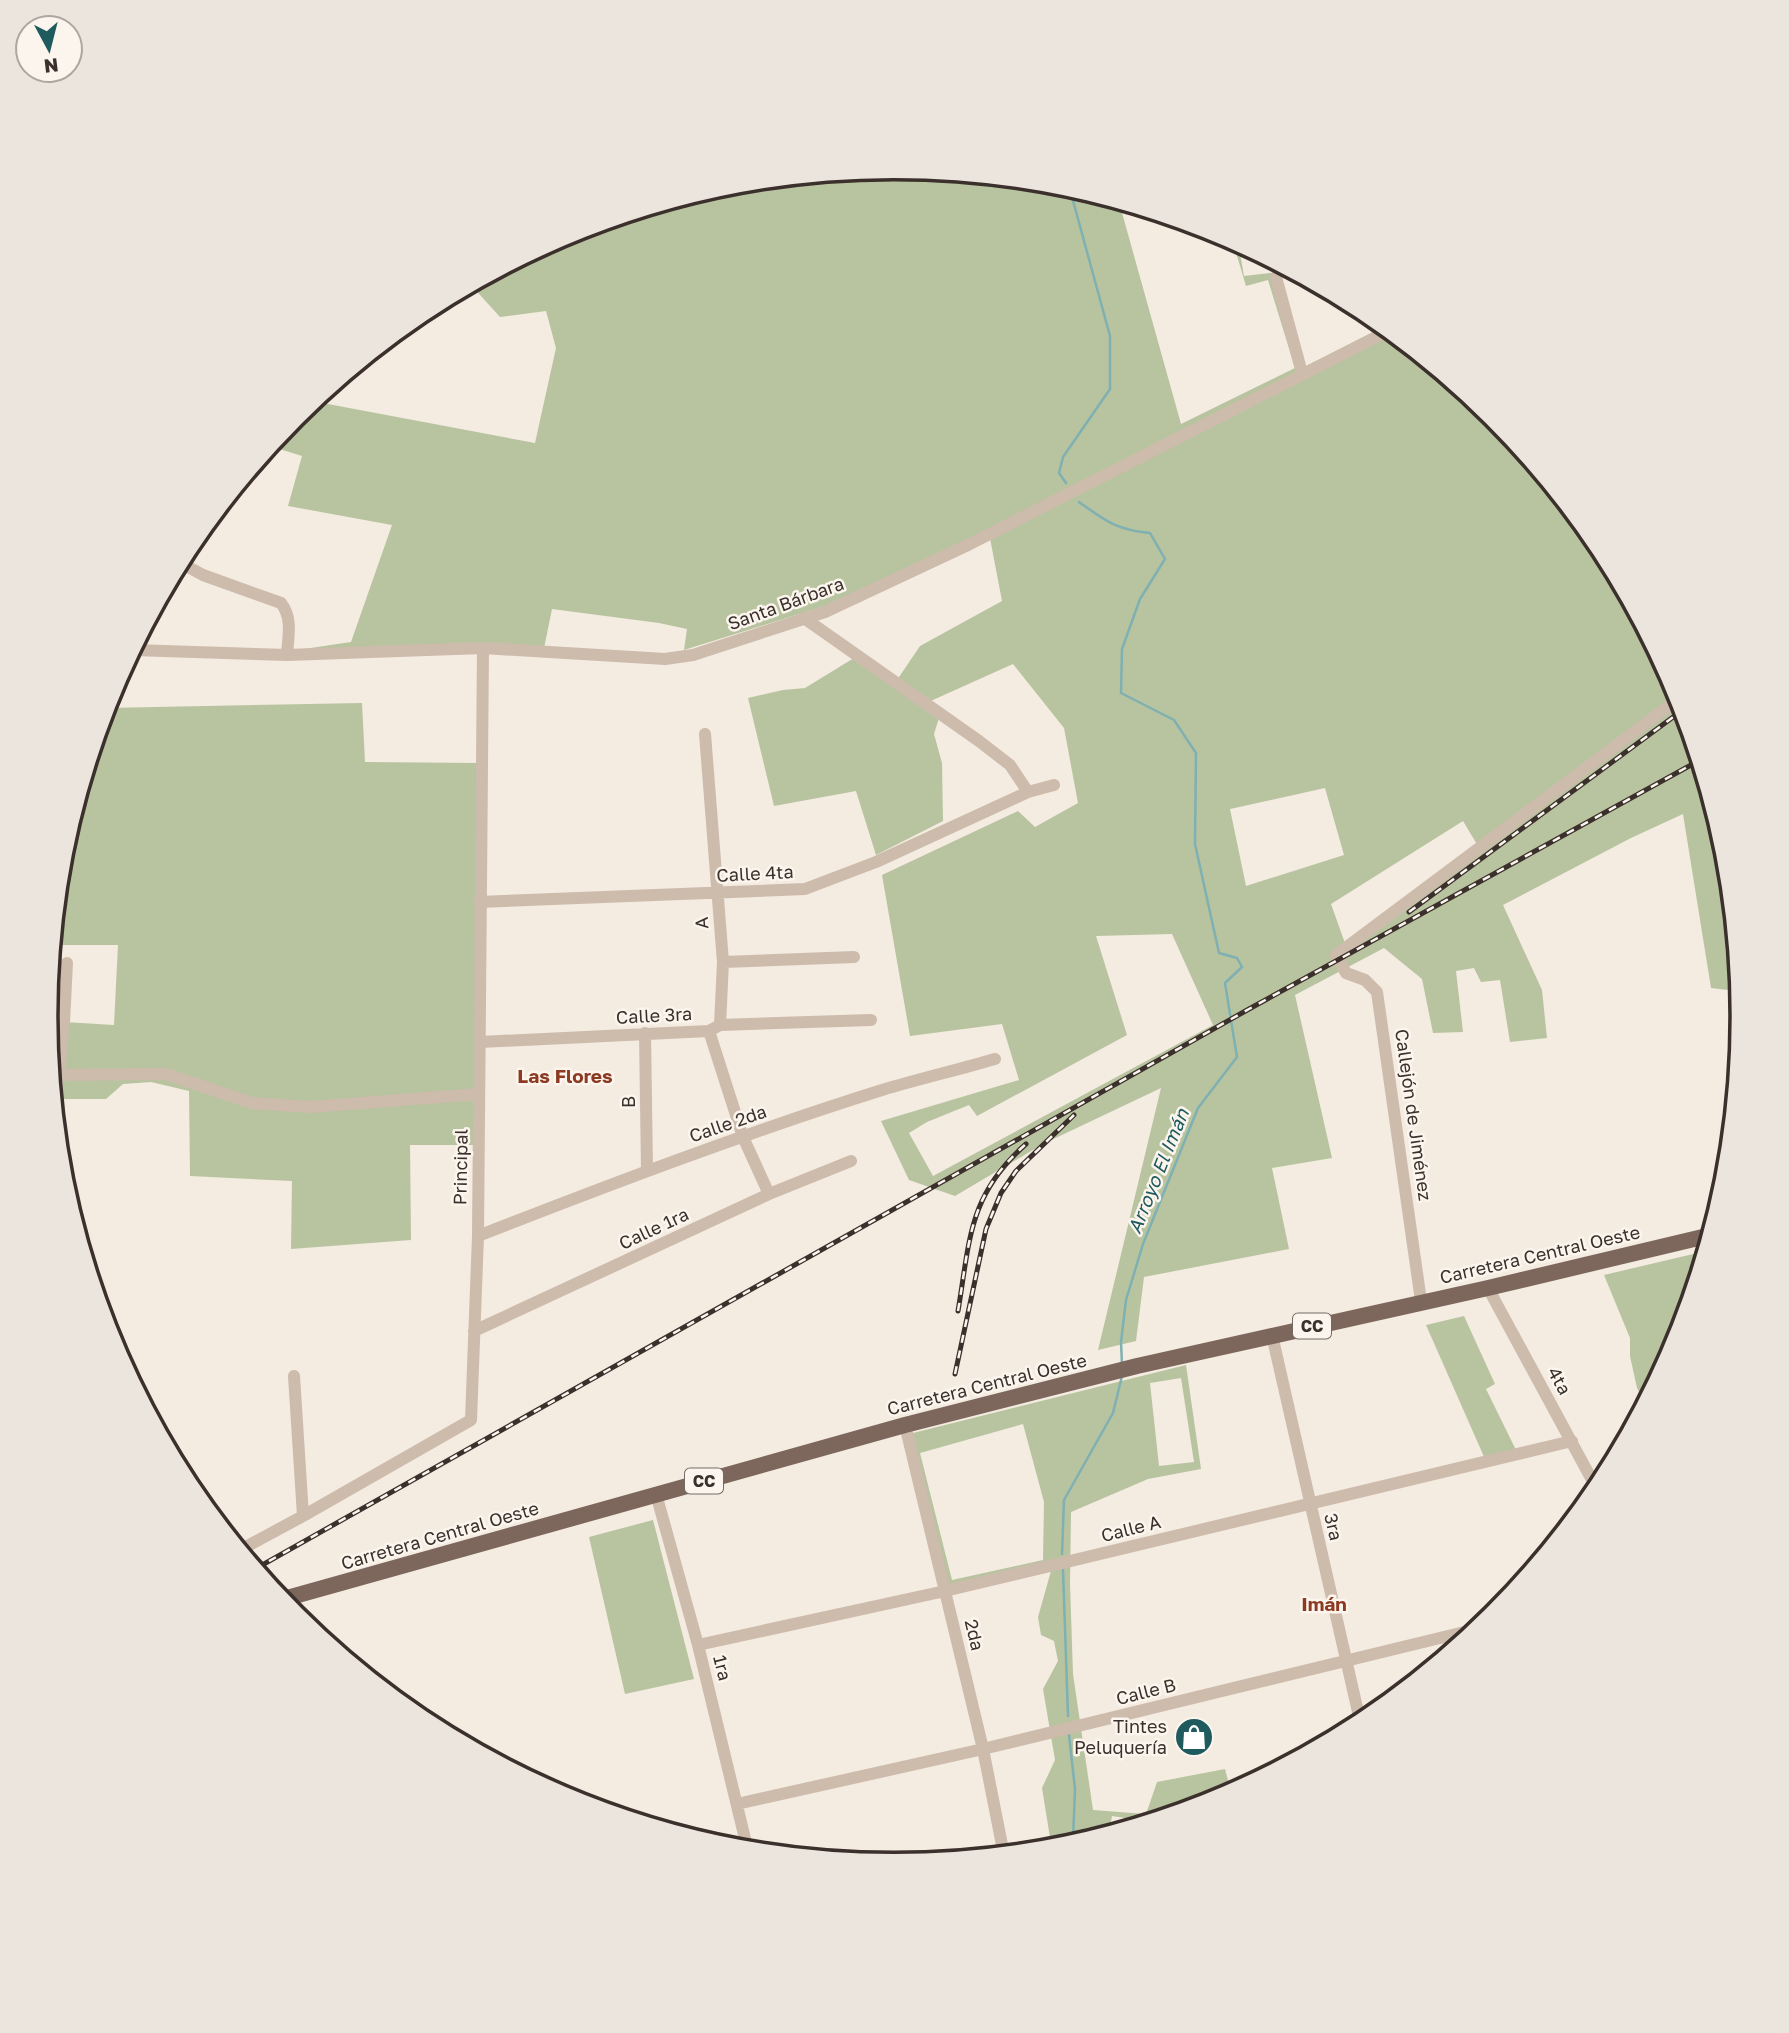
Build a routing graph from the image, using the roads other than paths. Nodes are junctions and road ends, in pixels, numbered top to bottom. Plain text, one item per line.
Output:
1 (1276, 277) dead end
2 (1379, 335) edge
3 (1302, 373) junction
4 (189, 568) edge
5 (804, 618) junction
6 (482, 648) junction
7 (142, 650) edge
8 (287, 655) junction
9 (1671, 704) edge
10 (705, 734) dead end
11 (1054, 785) dead end
12 (1028, 792) junction
13 (718, 893) junction
14 (479, 902) junction
15 (854, 957) dead end
16 (723, 962) junction
17 (67, 963) dead end
18 (871, 1020) dead end
19 (58, 1022) edge
20 (64, 1022) junction
21 (714, 1028) junction
22 (646, 1033) junction
23 (480, 1042) junction
24 (59, 1056) edge
25 (995, 1059) dead end
26 (60, 1075) edge
27 (479, 1094) junction
28 (743, 1137) junction
29 (851, 1161) dead end
30 (647, 1170) junction
31 (769, 1195) junction
32 (478, 1236) junction
33 (1702, 1237) edge
34 (1488, 1288) junction
35 (1421, 1301) junction
36 (474, 1331) junction
37 (1272, 1335) junction
38 (294, 1376) dead end
39 (905, 1425) junction
40 (1572, 1441) junction
41 (1592, 1479) edge
42 (656, 1494) junction
43 (1310, 1503) junction
44 (303, 1516) junction
45 (247, 1546) edge
46 (945, 1591) junction
47 (292, 1597) edge
48 (1459, 1633) edge
49 (698, 1645) junction
50 (1346, 1661) junction
51 (1357, 1713) edge
52 (983, 1749) junction
53 (737, 1804) junction
54 (745, 1839) edge
55 (1002, 1846) edge

1 - 3 street
2 - 3 street, Santa Bárbara
3 - 5 street, Santa Bárbara
4 - 8 street
5 - 6 street, Santa Bárbara
5 - 12 street
6 - 8 street, Santa Bárbara
6 - 14 street, Principal
7 - 8 street, Santa Bárbara
9 - 35 street, Callejón de Jiménez
10 - 13 street, A
11 - 12 street, Calle 4ta
12 - 13 street, Calle 4ta
13 - 14 street, Calle 4ta
13 - 16 street, A
14 - 23 street, Principal
15 - 16 street
16 - 21 street, A
17 - 20 street
18 - 21 street, Calle 3ra
19 - 20 street
20 - 24 street
21 - 22 street, Calle 3ra
21 - 28 street, A
22 - 23 street, Calle 3ra
22 - 30 street, B
23 - 27 street, Principal
25 - 28 street, Calle 2da
26 - 27 street
27 - 32 street, Principal
28 - 30 street, Calle 2da
28 - 31 street, A
29 - 31 street, Calle 1ra
30 - 32 street, Calle 2da
31 - 36 street, Calle 1ra
32 - 36 street, Principal
33 - 34 main road, Carretera Central Oeste / CC
34 - 35 main road, Carretera Central Oeste / CC
34 - 40 street, 4ta
35 - 37 main road, Carretera Central Oeste / CC
36 - 44 street, Principal
37 - 39 main road, Carretera Central Oeste / CC
37 - 43 street, 3ra
38 - 44 street
39 - 42 main road, Carretera Central Oeste / CC
39 - 46 street, 2da
40 - 41 street, 4ta
40 - 43 street, Calle A
42 - 47 main road, Carretera Central Oeste / CC
42 - 49 street, 1ra
43 - 46 street, Calle A
43 - 50 street, 3ra
44 - 45 street, Principal
46 - 49 street, Calle A
46 - 52 street, 2da
48 - 50 street, Calle B
49 - 53 street, 1ra
50 - 51 street, 3ra
50 - 52 street, Calle B
52 - 53 street, Calle B
52 - 55 street, 2da
53 - 54 street, 1ra

